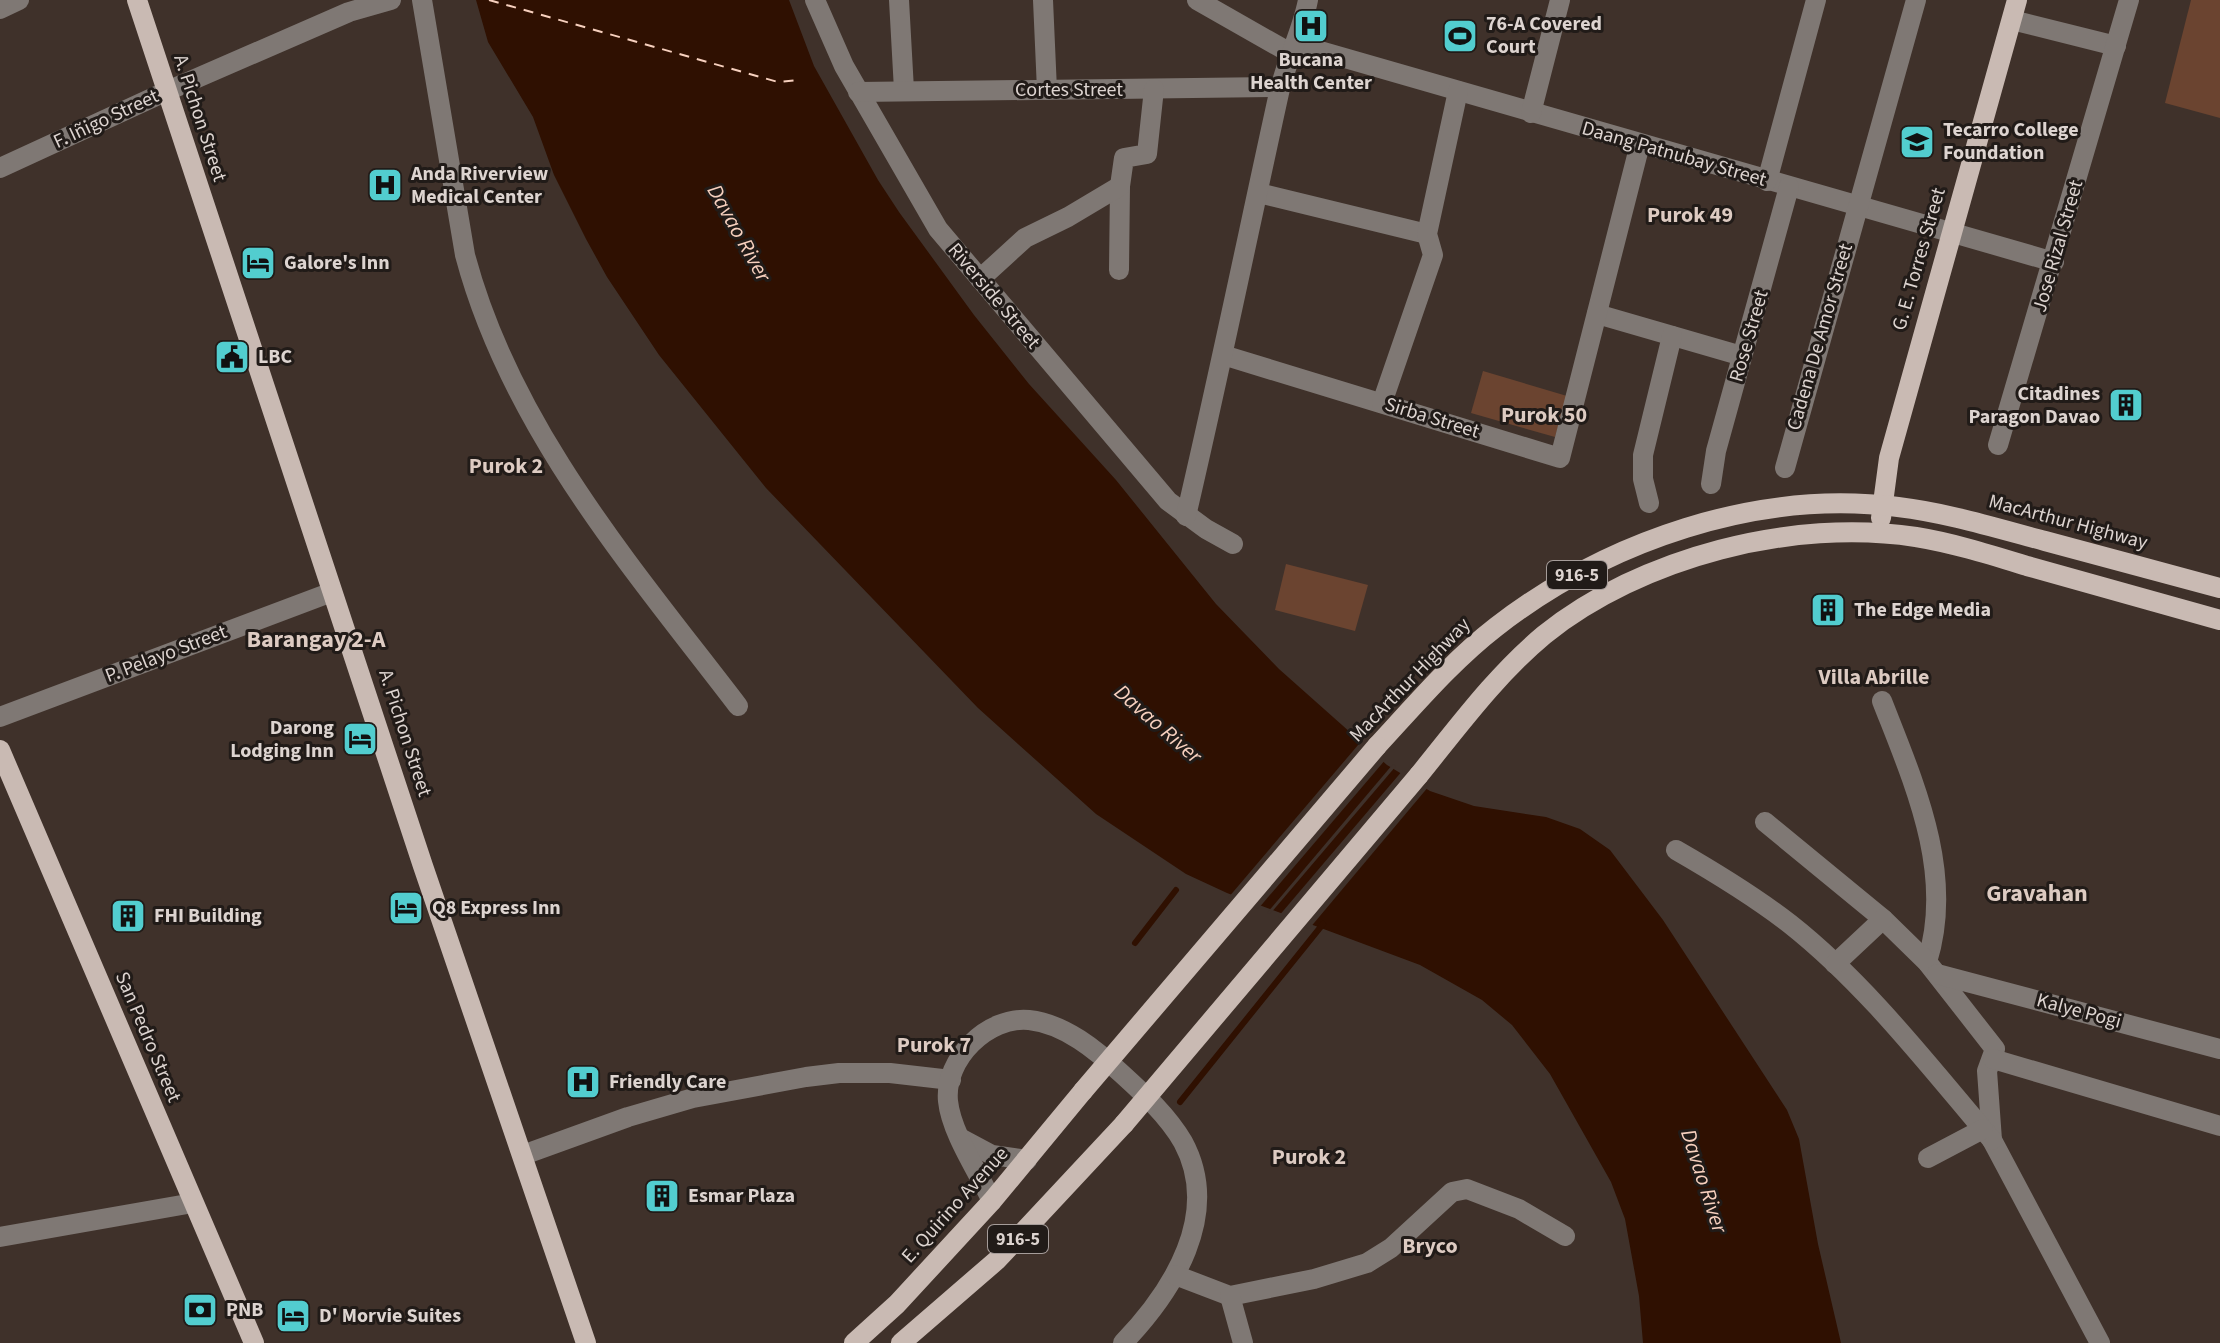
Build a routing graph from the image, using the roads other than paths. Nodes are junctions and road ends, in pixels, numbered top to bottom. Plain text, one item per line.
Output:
1 (19, 0) edge
2 (137, 0) edge
3 (391, 0) edge
4 (422, 0) edge
5 (815, 0) edge
6 (899, 0) edge
7 (1043, 0) edge
8 (1308, 0) edge
9 (1560, 0) edge
10 (1916, 0) edge
11 (2129, 0) edge
12 (1811, 1) edge
13 (1207, 3) edge
14 (346, 6) edge
15 (0, 9) edge
16 (2015, 10) edge
17 (2116, 46) junction
18 (1294, 49) junction
19 (1280, 87) junction
20 (1154, 89) junction
21 (904, 90) junction
22 (1047, 90) junction
23 (1458, 91) junction
24 (165, 92) junction
25 (858, 92) junction
26 (1531, 113) junction
27 (1640, 144) junction
28 (0, 168) edge
29 (1767, 181) junction
30 (1120, 186) junction
31 (1789, 187) junction
32 (1259, 193) junction
33 (1857, 207) junction
34 (1427, 234) junction
35 (1951, 234) junction
36 (2054, 262) junction
37 (1119, 270) dead end
38 (980, 279) junction
39 (1597, 314) junction
40 (1672, 336) junction
41 (1223, 355) junction
42 (1742, 356) junction
43 (1382, 403) junction
44 (1998, 445) dead end
45 (1785, 468) dead end
46 (1711, 484) dead end
47 (1649, 503) dead end
48 (1881, 505) junction
49 (1186, 516) junction
50 (1879, 533) junction
51 (1233, 544) dead end
52 (2220, 588) edge
53 (332, 592) junction
54 (2220, 620) edge
55 (1882, 701) dead end
56 (738, 706) dead end
57 (0, 717) edge
58 (0, 750) edge
59 (1765, 822) dead end
60 (1676, 850) dead end
61 (1883, 919) junction
62 (1835, 964) junction
63 (1932, 968) junction
64 (2220, 1049) edge
65 (1993, 1059) junction
66 (951, 1080) junction
67 (1083, 1091) joint
68 (2220, 1126) edge
69 (1987, 1134) junction
70 (962, 1139) junction
71 (523, 1155) junction
72 (1928, 1158) dead end
73 (1027, 1160) junction
74 (992, 1201) junction
75 (193, 1203) junction
76 (1565, 1236) dead end
77 (0, 1237) edge
78 (1175, 1275) junction
79 (1230, 1296) junction
80 (254, 1343) edge
81 (586, 1343) edge
82 (854, 1343) edge
83 (901, 1343) edge
84 (1123, 1343) edge
85 (1243, 1343) edge
86 (2100, 1343) edge

1 - 15 street
2 - 24 main road, A. Pichon Street
3 - 14 street, F. Iñigo Street
4 - 56 street
5 - 25 street, Riverside Street
6 - 21 street
7 - 22 street
8 - 18 street
9 - 26 street
10 - 33 street, Cadena De Amor Street
11 - 17 street, Jose Rizal Street
12 - 29 street
13 - 18 street, Daang Patnubay Street
14 - 24 street, F. Iñigo Street
16 - 17 street
16 - 35 main road, G. E. Torres Street
17 - 36 street, Jose Rizal Street
18 - 19 street
18 - 23 street, Daang Patnubay Street
19 - 20 street, Cortes Street
19 - 32 street
20 - 22 street, Cortes Street
20 - 30 street
21 - 22 street, Cortes Street
21 - 25 street, Cortes Street
23 - 26 street, Daang Patnubay Street
23 - 34 street
24 - 28 street, F. Iñigo Street
24 - 53 main road, A. Pichon Street
25 - 38 street, Riverside Street
26 - 27 street, Daang Patnubay Street
27 - 29 street, Daang Patnubay Street
27 - 39 street, Sirba Street
29 - 31 street, Daang Patnubay Street
30 - 37 street
30 - 38 street
31 - 33 street, Daang Patnubay Street
31 - 42 street, Rose Street
32 - 34 street
32 - 41 street
33 - 35 street, Daang Patnubay Street
33 - 45 street, Cadena De Amor Street
34 - 43 street
35 - 36 street, Daang Patnubay Street
35 - 48 main road, G. E. Torres Street
36 - 44 street, Jose Rizal Street
38 - 49 street, Riverside Street
39 - 40 street
39 - 43 street, Sirba Street
40 - 42 street
40 - 47 street
41 - 43 street, Sirba Street
41 - 49 street
42 - 46 street, Rose Street
48 - 50 main road, G. E. Torres Street
48 - 52 main road, MacArthur Highway / 916-5
48 - 67 main road, MacArthur Highway / 916-5, bridge
49 - 51 street, Riverside Street
50 - 54 main road, 916-5
50 - 83 main road, 916-5, bridge
53 - 57 street, P. Pelayo Street
53 - 71 main road, A. Pichon Street
55 - 63 street
58 - 75 main road, San Pedro Street
59 - 61 street
60 - 62 street
61 - 62 street
61 - 63 street
62 - 69 street
63 - 64 street, Kalye Pogi
63 - 65 street
65 - 68 street
65 - 69 street
66 - 70 street
66 - 71 street
66 - 78 street
67 - 73 main road, E. Quirino Avenue / 916-5
69 - 72 street
69 - 86 street
70 - 73 street
70 - 74 street
71 - 81 main road, A. Pichon Street
73 - 74 main road, E. Quirino Avenue / 916-5
74 - 82 main road, E. Quirino Avenue / 916-5
75 - 77 street
75 - 80 main road, San Pedro Street
76 - 79 street
78 - 79 street
78 - 84 street
79 - 85 street

